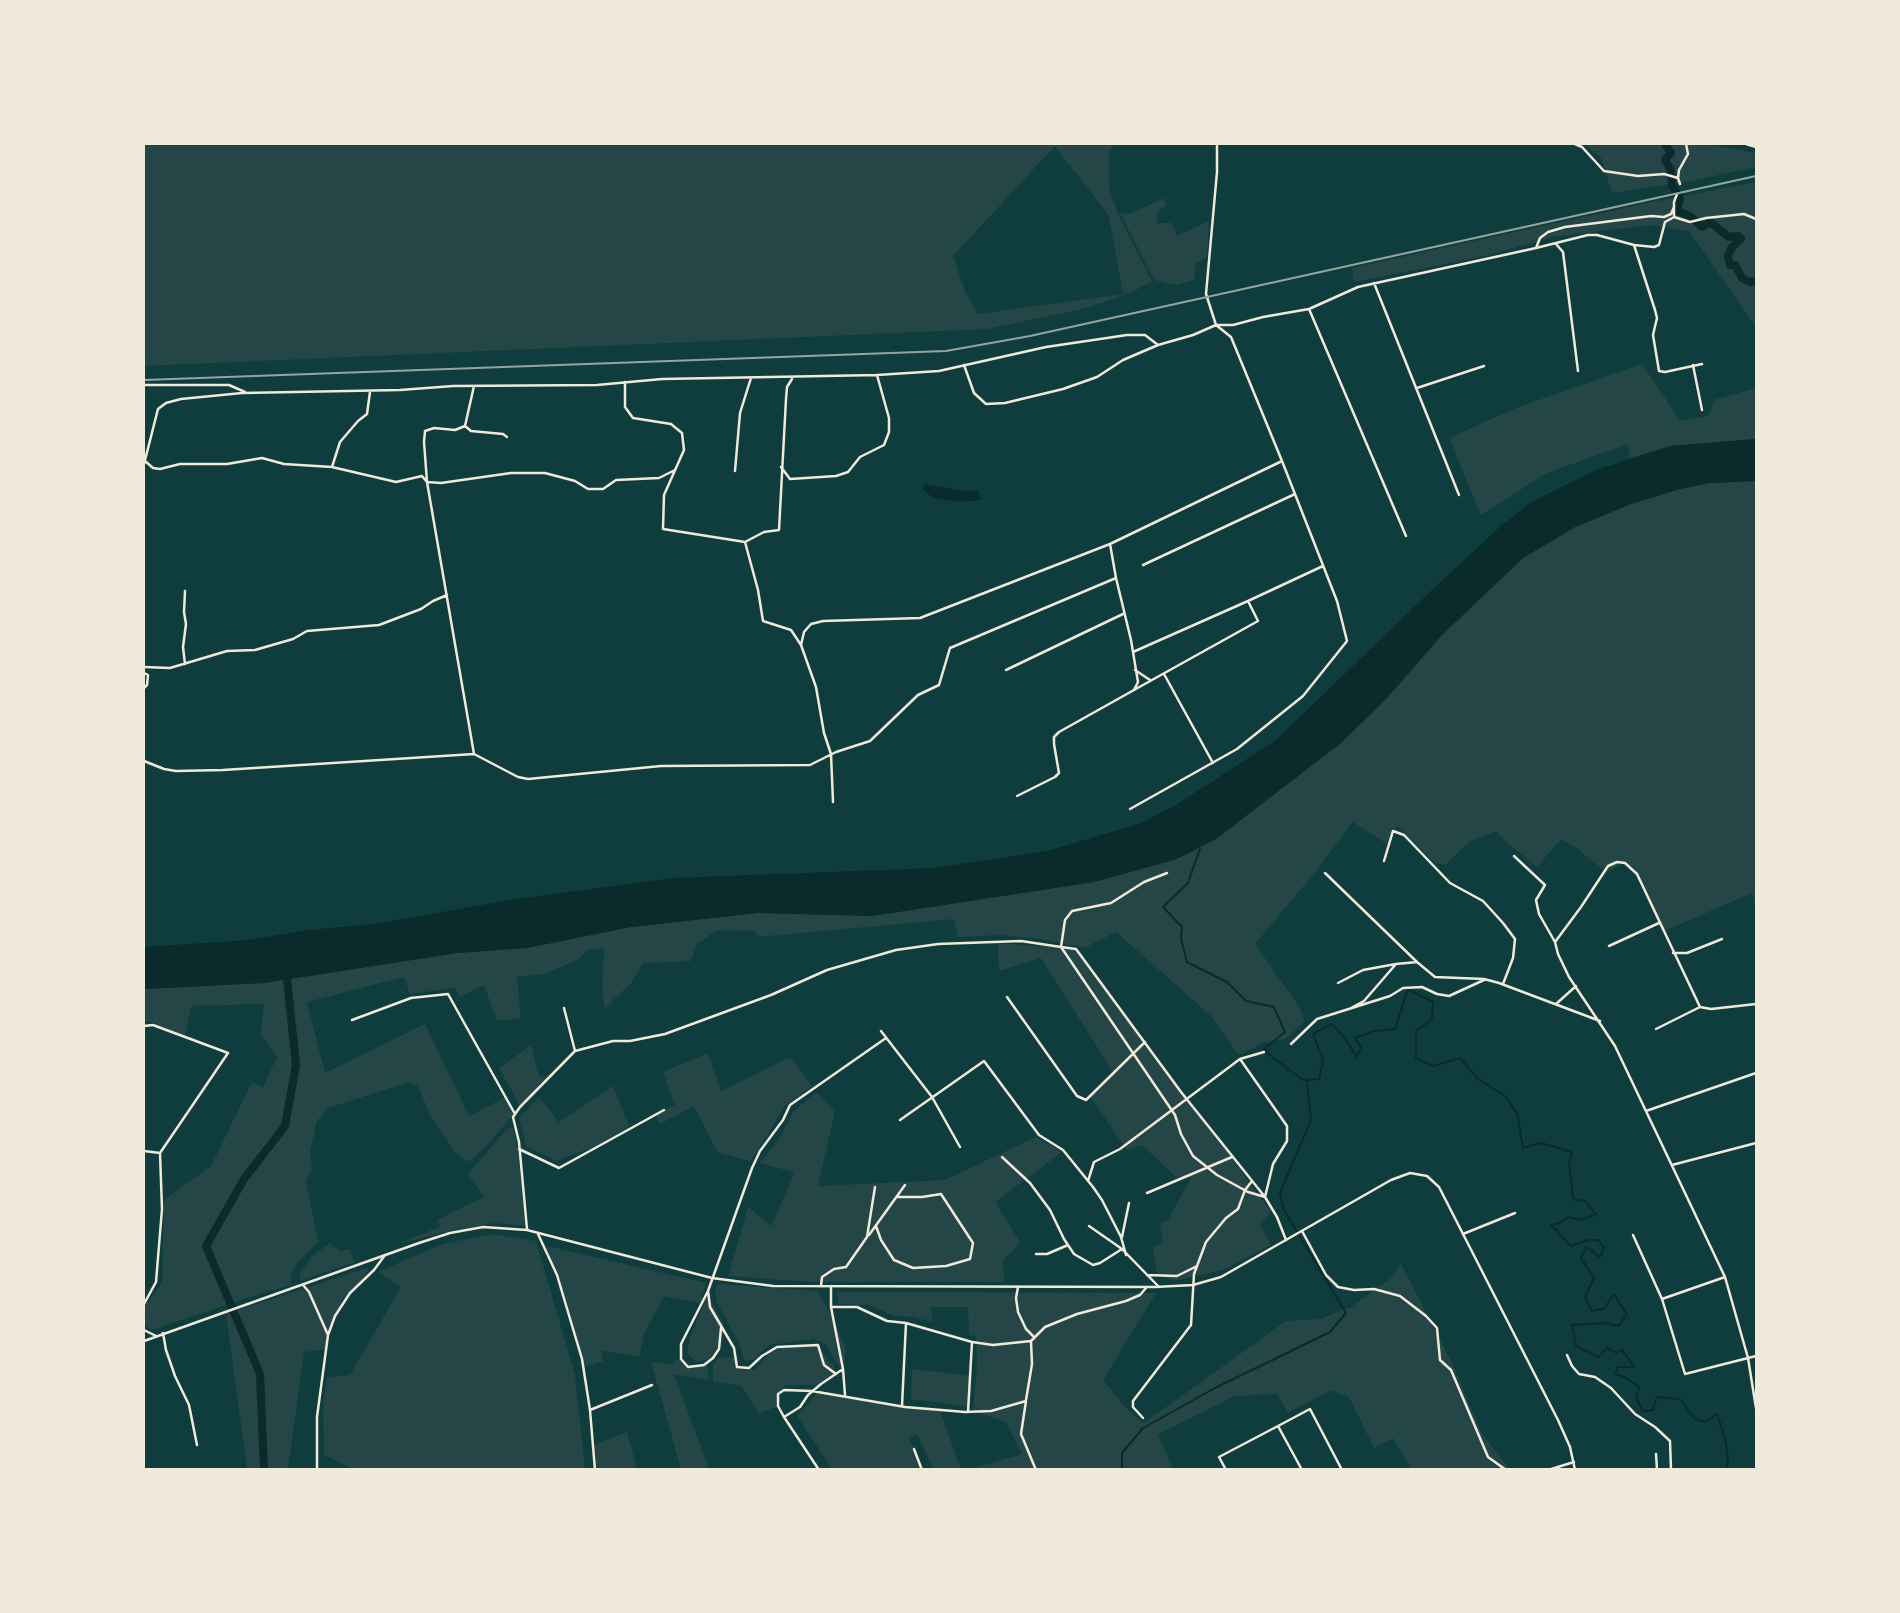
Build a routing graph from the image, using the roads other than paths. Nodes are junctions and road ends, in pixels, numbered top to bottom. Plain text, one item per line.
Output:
1 (1217, 144) edge
2 (1575, 144) edge
3 (1686, 144) edge
4 (1746, 144) edge
5 (1756, 147) edge
6 (1678, 178) junction
7 (1680, 184) dead end
8 (1677, 194) dead end
9 (1674, 207) junction
10 (1674, 217) junction
11 (1756, 219) edge
12 (1556, 244) junction
13 (1634, 245) junction
14 (1536, 248) junction
15 (1374, 283) junction
16 (1308, 309) junction
17 (1216, 325) junction
18 (1158, 345) junction
19 (963, 364) junction
20 (1702, 364) dead end
21 (1693, 365) junction
22 (1484, 366) dead end
23 (1578, 371) dead end
24 (877, 375) junction
25 (793, 377) junction
26 (751, 378) junction
27 (625, 382) junction
28 (144, 385) edge
29 (474, 386) junction
30 (1417, 387) junction
31 (370, 391) junction
32 (248, 393) junction
33 (1702, 410) dead end
34 (465, 425) junction
35 (507, 437) dead end
36 (1282, 460) junction
37 (144, 463) edge
38 (332, 467) junction
39 (781, 467) junction
40 (676, 470) junction
41 (735, 471) dead end
42 (427, 482) junction
43 (1295, 494) junction
44 (1459, 495) dead end
45 (1406, 536) dead end
46 (745, 542) junction
47 (1110, 544) junction
48 (1143, 565) dead end
49 (1323, 566) junction
50 (1116, 578) junction
51 (185, 591) dead end
52 (447, 595) junction
53 (1248, 601) junction
54 (1124, 614) junction
55 (801, 645) junction
56 (1133, 652) junction
57 (185, 664) junction
58 (144, 667) edge
59 (1006, 670) dead end
60 (1135, 670) junction
61 (144, 673) edge
62 (1164, 673) junction
63 (1151, 680) junction
64 (144, 688) edge
65 (1134, 690) junction
66 (474, 754) junction
67 (831, 754) junction
68 (145, 759) edge
69 (1213, 763) junction
70 (1017, 796) dead end
71 (832, 802) dead end
72 (1130, 809) dead end
73 (1514, 856) dead end
74 (1384, 861) dead end
75 (1167, 873) dead end
76 (1325, 873) dead end
77 (1659, 923) junction
78 (1722, 939) dead end
79 (1555, 942) junction
80 (1609, 946) dead end
81 (1061, 947) junction
82 (1673, 953) junction
83 (1417, 962) junction
84 (1396, 964) junction
85 (1484, 979) junction
86 (1338, 983) dead end
87 (1503, 984) junction
88 (1576, 986) junction
89 (1007, 997) dead end
90 (1556, 1004) junction
91 (1756, 1004) edge
92 (1700, 1007) junction
93 (564, 1008) dead end
94 (1345, 1011) junction
95 (352, 1020) dead end
96 (1600, 1021) junction
97 (144, 1026) edge
98 (1656, 1029) dead end
99 (881, 1031) dead end
100 (886, 1038) junction
101 (1145, 1042) junction
102 (1291, 1044) dead end
103 (575, 1051) junction
104 (1134, 1052) junction
105 (1264, 1052) dead end
106 (1240, 1059) junction
107 (1756, 1073) edge
108 (932, 1097) junction
109 (1187, 1100) junction
110 (664, 1110) dead end
111 (1171, 1110) junction
112 (1646, 1111) junction
113 (515, 1114) junction
114 (900, 1120) dead end
115 (1756, 1143) edge
116 (960, 1147) dead end
117 (519, 1149) junction
118 (144, 1151) edge
119 (160, 1153) junction
120 (1002, 1157) dead end
121 (1232, 1157) junction
122 (1672, 1166) junction
123 (1207, 1168) junction
124 (1088, 1181) junction
125 (1253, 1181) junction
126 (905, 1185) dead end
127 (875, 1187) dead end
128 (1245, 1190) junction
129 (1147, 1194) dead end
130 (898, 1197) junction
131 (1265, 1197) junction
132 (1129, 1203) dead end
133 (1515, 1213) dead end
134 (876, 1226) junction
135 (1089, 1226) dead end
136 (527, 1230) junction
137 (1302, 1231) junction
138 (538, 1234) junction
139 (1463, 1234) junction
140 (1633, 1235) dead end
141 (867, 1237) junction
142 (1122, 1240) junction
143 (1286, 1240) junction
144 (1068, 1245) junction
145 (1122, 1250) junction
146 (1036, 1254) dead end
147 (385, 1255) junction
148 (1126, 1255) junction
149 (1197, 1266) junction
150 (1147, 1275) junction
151 (1725, 1277) junction
152 (715, 1278) junction
153 (302, 1284) junction
154 (1193, 1285) junction
155 (821, 1286) junction
156 (831, 1286) junction
157 (1018, 1287) junction
158 (1146, 1287) junction
159 (1159, 1287) junction
160 (708, 1291) junction
161 (1662, 1299) junction
162 (144, 1304) edge
163 (831, 1307) junction
164 (906, 1322) junction
165 (722, 1326) junction
166 (144, 1331) edge
167 (163, 1333) junction
168 (328, 1335) junction
169 (156, 1336) junction
170 (1032, 1339) junction
171 (144, 1341) edge
172 (972, 1342) junction
173 (1567, 1355) dead end
174 (1756, 1356) edge
175 (1748, 1358) junction
176 (843, 1369) junction
177 (836, 1374) junction
178 (652, 1385) dead end
179 (812, 1391) junction
180 (845, 1395) junction
181 (1026, 1401) junction
182 (902, 1406) junction
183 (1756, 1408) edge
184 (590, 1410) junction
185 (968, 1412) junction
186 (784, 1417) junction
187 (1143, 1418) dead end
188 (1279, 1426) junction
189 (197, 1445) dead end
190 (914, 1449) dead end
191 (1656, 1454) dead end
192 (1574, 1462) junction
193 (317, 1469) edge
194 (594, 1469) edge
195 (820, 1469) edge
196 (922, 1469) edge
197 (1036, 1469) edge
198 (1226, 1469) edge
199 (1302, 1469) edge
200 (1342, 1469) edge
201 (1506, 1469) edge
202 (1548, 1469) edge
203 (1575, 1469) edge
204 (1657, 1469) edge
205 (1671, 1469) edge

1 - 17 street
2 - 6 street
3 - 6 street
4 - 5 street
6 - 7 street
8 - 9 street
9 - 10 street
9 - 14 street
10 - 11 street
10 - 13 street
12 - 13 street
12 - 14 street
12 - 23 street
13 - 21 street
14 - 15 street
15 - 16 street
15 - 30 street
16 - 17 street
16 - 45 street
17 - 18 street
17 - 36 street
18 - 19 street
18 - 19 street
19 - 24 street
20 - 21 street
21 - 33 street
22 - 30 street
24 - 25 street
24 - 39 street
25 - 26 street
25 - 39 street
26 - 27 street
26 - 41 street
27 - 29 street
27 - 40 street
28 - 32 street
29 - 31 street
29 - 34 street
30 - 44 street
31 - 32 street
31 - 38 street
32 - 37 street
34 - 35 street
34 - 42 street
36 - 43 street
36 - 47 street
37 - 38 street
38 - 42 street
39 - 46 street
40 - 42 street
40 - 46 street
42 - 52 street
43 - 48 street
43 - 49 street
46 - 55 street
47 - 50 street
47 - 55 street
49 - 53 street
49 - 69 street
50 - 54 street
50 - 67 street
51 - 57 street
52 - 57 street
52 - 66 street
53 - 56 street
53 - 62 street
54 - 56 street
54 - 59 street
55 - 67 street
56 - 60 street
57 - 58 street
60 - 63 street
60 - 65 street
61 - 64 street
62 - 63 street
62 - 69 street
63 - 65 street
65 - 70 street
66 - 67 street
66 - 68 street
67 - 71 street
69 - 72 street
73 - 79 street
74 - 87 street
75 - 81 street
76 - 83 street
77 - 79 street
77 - 80 street
77 - 82 street
78 - 82 street
79 - 88 street
81 - 101 street
81 - 103 street
81 - 104 street
82 - 92 street
83 - 84 street
83 - 85 street
84 - 86 street
84 - 94 street
85 - 87 street
85 - 94 street
87 - 90 street
88 - 90 street
88 - 96 street
89 - 104 street
90 - 96 street
91 - 92 street
92 - 98 street
93 - 103 street
94 - 102 street
95 - 113 street
96 - 112 street
97 - 119 street
99 - 100 street
100 - 108 street
100 - 152 street
101 - 104 street
101 - 109 street
103 - 113 street
104 - 111 street
105 - 106 street
106 - 109 street
106 - 131 street
107 - 112 street
108 - 114 street
108 - 116 street
108 - 124 street
109 - 111 street
109 - 121 street
110 - 117 street
111 - 123 street
111 - 124 street
112 - 122 street
113 - 117 street
115 - 122 street
117 - 136 street
118 - 119 street
119 - 162 street
120 - 144 street
121 - 123 street
121 - 125 street
122 - 151 street
123 - 128 street
123 - 129 street
124 - 142 street
125 - 128 street
125 - 131 street
126 - 130 street
127 - 141 street
128 - 131 street
128 - 149 street
130 - 134 street
130 - 134 street
131 - 143 street
132 - 142 street
133 - 139 street
134 - 141 street
135 - 145 street
136 - 138 street
136 - 147 street
137 - 139 street
137 - 143 street
137 - 201 street
138 - 152 street
138 - 184 street
139 - 192 street
140 - 161 street
141 - 155 street
142 - 148 street
143 - 154 street
144 - 145 street
144 - 146 street
145 - 148 street
147 - 153 street
147 - 168 street
148 - 150 street
149 - 150 street
149 - 154 street
150 - 159 street
151 - 161 street
151 - 175 street
152 - 155 street
152 - 160 street
153 - 167 street
153 - 168 street
154 - 159 street
154 - 187 street
155 - 156 street
156 - 157 street
156 - 163 street
157 - 158 street
157 - 170 street
158 - 159 street
158 - 170 street
160 - 165 street
160 - 165 street
161 - 175 street
163 - 164 street
163 - 176 street
164 - 172 street
164 - 182 street
165 - 177 street
166 - 169 street
167 - 169 street
167 - 189 street
168 - 193 street
169 - 171 street
170 - 172 street
170 - 181 street
172 - 185 street
173 - 205 street
174 - 175 street
175 - 183 street
176 - 177 street
176 - 180 street
177 - 179 street
178 - 184 street
179 - 180 street
179 - 186 street
179 - 186 street
180 - 182 street
181 - 185 street
181 - 197 street
182 - 185 street
184 - 194 street
186 - 195 street
188 - 198 street
188 - 199 street
188 - 200 street
190 - 196 street
191 - 204 street
192 - 202 street
192 - 203 street

